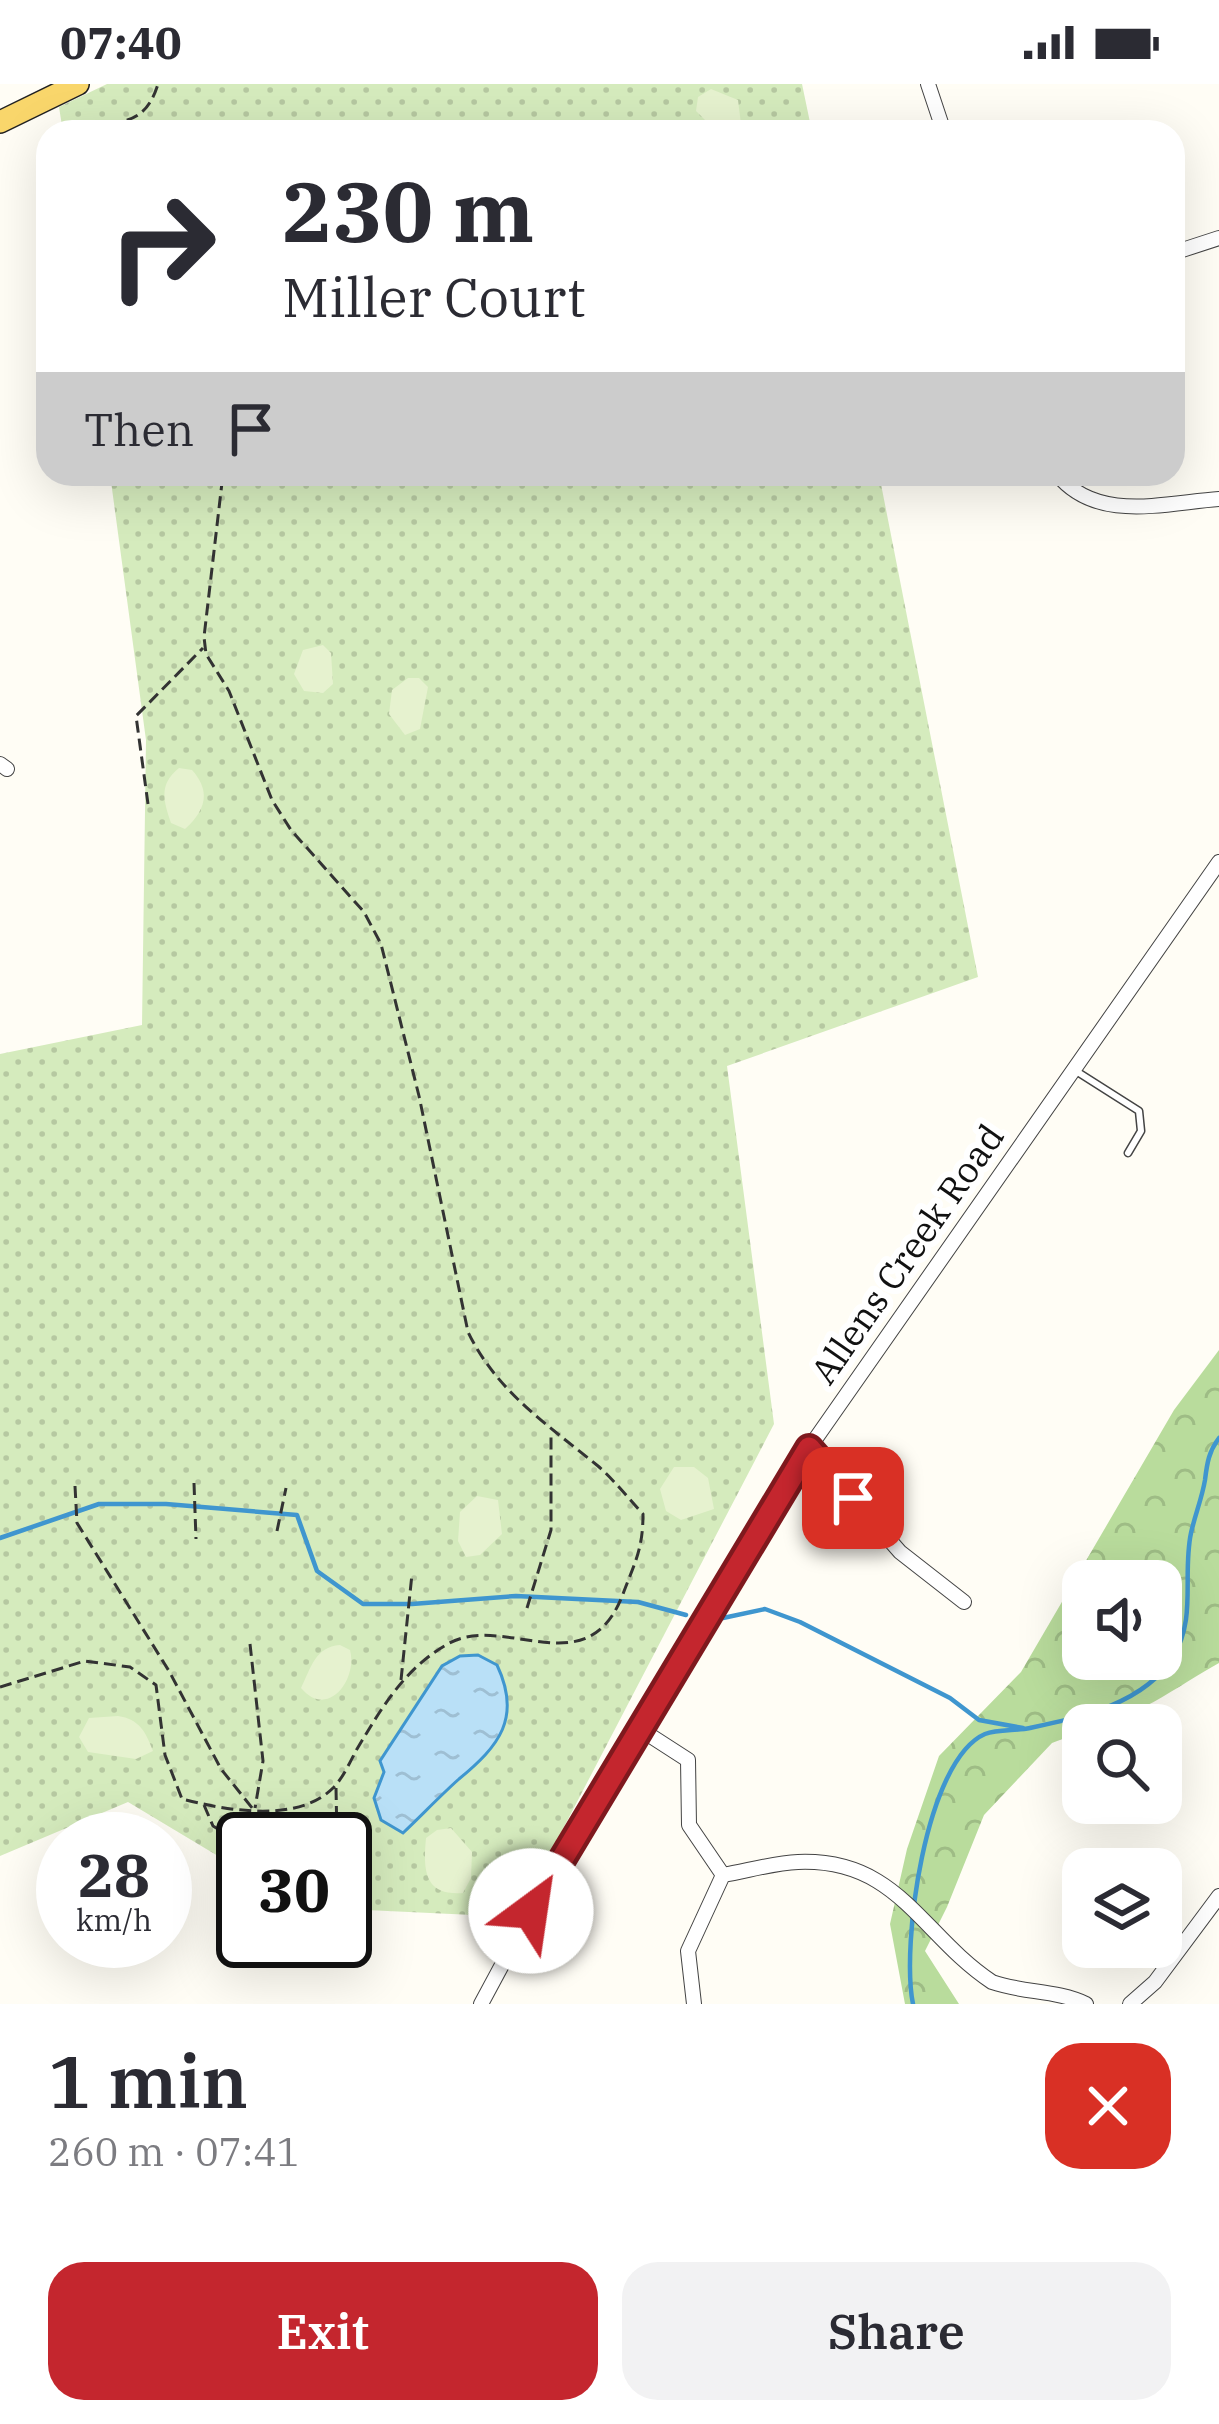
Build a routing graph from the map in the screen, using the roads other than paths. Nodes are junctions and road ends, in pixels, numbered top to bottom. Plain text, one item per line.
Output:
1 (78, 84) edge
2 (928, 84) edge
3 (940, 120) edge
4 (0, 122) edge
5 (1219, 238) edge
6 (1185, 249) edge
7 (1069, 486) edge
8 (1219, 499) edge
9 (1219, 862) edge
10 (1073, 1069) junction
11 (1128, 1154) dead end
12 (809, 1448) junction
13 (964, 1602) dead end
14 (640, 1729) junction
15 (723, 1875) junction
16 (1219, 1896) edge
17 (1182, 1947) edge
18 (1166, 1968) edge
19 (481, 2004) edge
20 (694, 2004) edge
21 (1086, 2004) edge
22 (1130, 2004) edge

1 - 4 main road
2 - 3 street
5 - 6 street
7 - 8 street
9 - 10 street, Allens Creek Road
10 - 11 lane
10 - 12 street, Allens Creek Road
12 - 13 street
12 - 14 street, Allens Creek Road
14 - 15 street
14 - 19 street, Allens Creek Road
15 - 20 street
15 - 21 street
16 - 17 street
18 - 22 street

